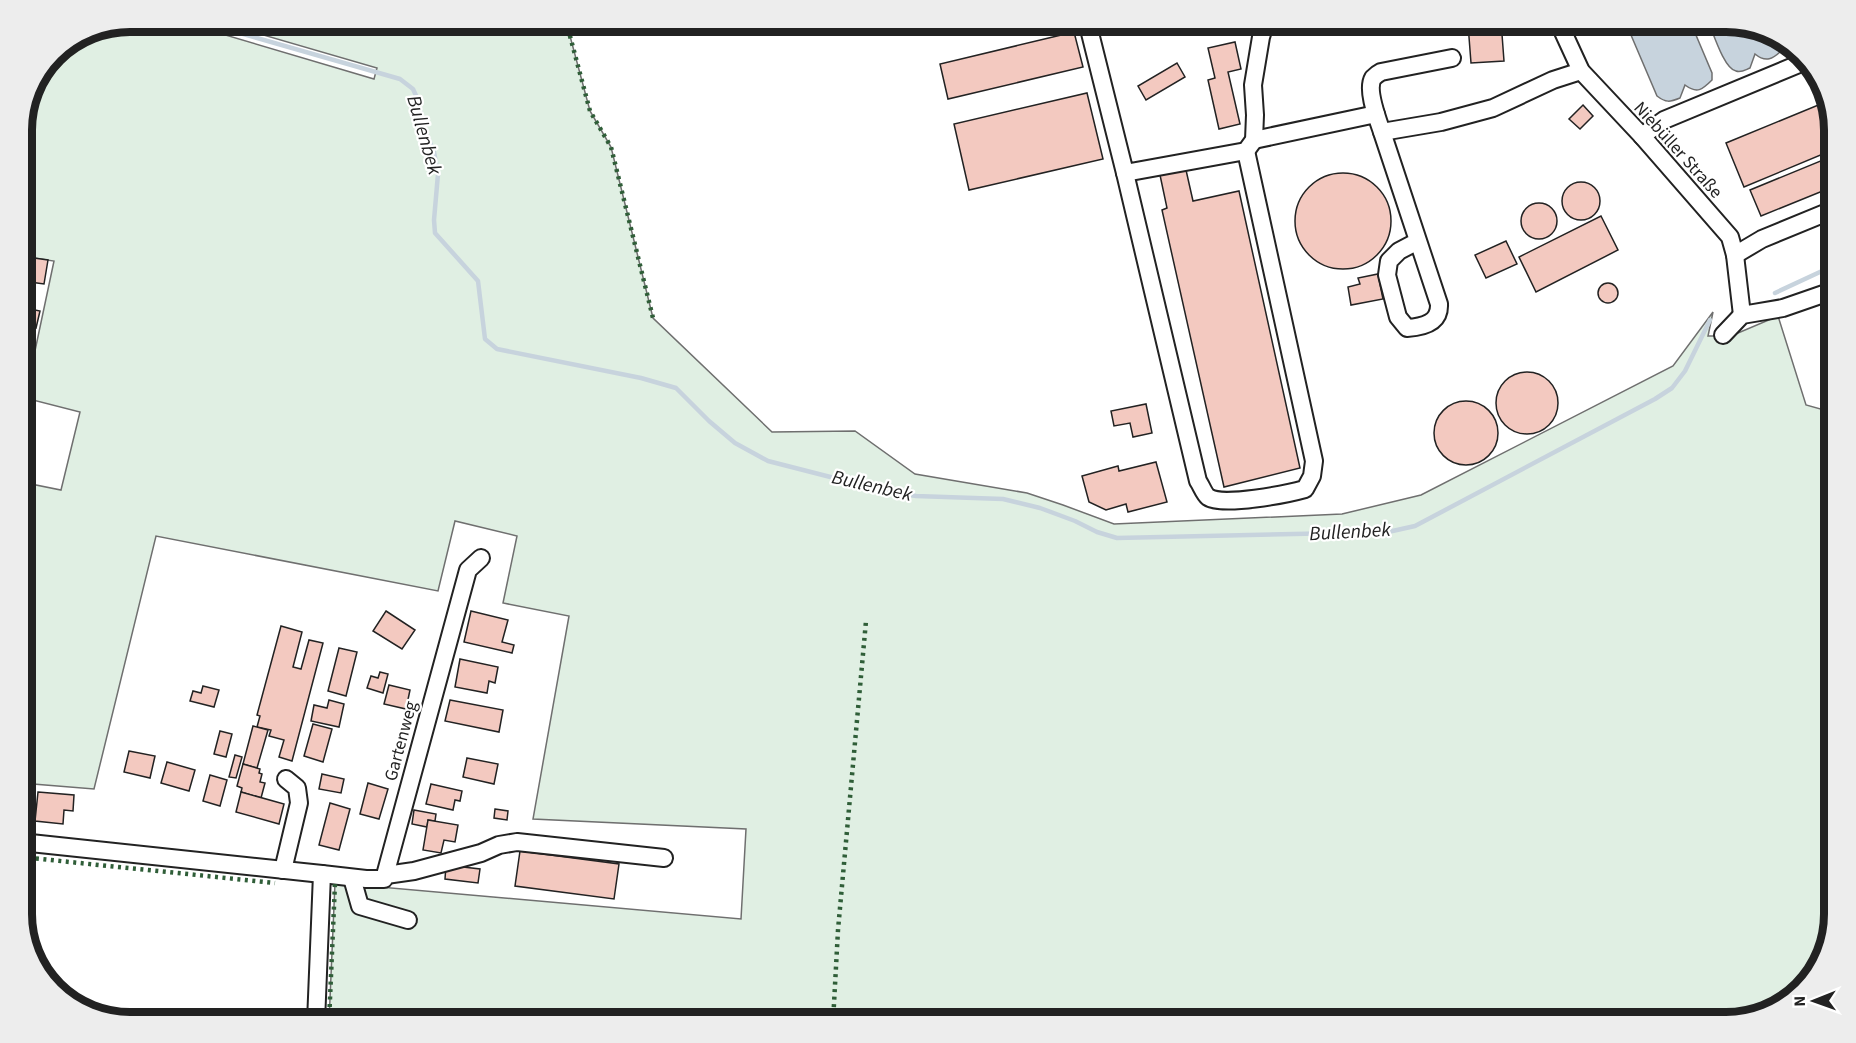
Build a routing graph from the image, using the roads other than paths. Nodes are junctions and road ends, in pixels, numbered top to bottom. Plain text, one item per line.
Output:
1 (1090, 32) edge
2 (1263, 32) edge
3 (1563, 32) edge
4 (1452, 58) dead end
5 (1799, 64) edge
6 (1581, 71) junction
7 (1376, 114) junction
8 (1382, 132) junction
9 (1642, 136) junction
10 (1250, 146) junction
11 (1125, 173) junction
12 (1824, 214) edge
13 (1418, 241) junction
14 (1735, 255) junction
15 (1824, 294) edge
16 (1742, 315) junction
17 (1723, 335) dead end
18 (481, 558) dead end
19 (286, 779) dead end
20 (32, 843) edge
21 (664, 858) dead end
22 (283, 870) junction
23 (322, 874) junction
24 (386, 875) junction
25 (352, 878) junction
26 (408, 920) dead end
27 (316, 1012) edge

1 - 11 street
2 - 10 street
3 - 6 street, Niebüller Straße
4 - 7 street
5 - 9 street
6 - 8 street
6 - 9 street, Niebüller Straße
7 - 8 street
7 - 10 street
8 - 13 street
9 - 14 street, Niebüller Straße
10 - 11 street
10 - 11 street
12 - 14 street
13 - 13 street
14 - 16 street, Niebüller Straße
15 - 16 street
16 - 17 street
18 - 24 street, Gartenweg
19 - 22 street
20 - 22 street
21 - 24 street
22 - 23 street
23 - 25 street
23 - 27 street
24 - 25 street
25 - 26 street

